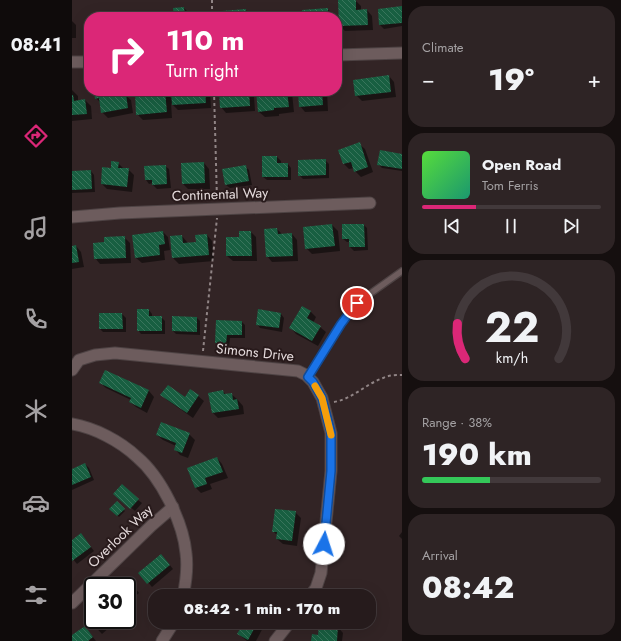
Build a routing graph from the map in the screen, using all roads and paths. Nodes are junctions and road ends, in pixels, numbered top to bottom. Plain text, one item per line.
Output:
1 (212, 0) edge
2 (212, 12) edge
3 (402, 53) edge
4 (342, 55) edge
5 (72, 62) edge
6 (84, 62) edge
7 (214, 96) edge
8 (370, 203) dead end
9 (218, 209) junction
10 (72, 217) edge
11 (402, 271) edge
12 (202, 361) junction
13 (72, 370) edge
14 (402, 375) edge
15 (308, 377) junction
16 (323, 403) junction
17 (72, 424) edge
18 (173, 507) junction
19 (184, 589) edge
20 (315, 589) edge
21 (72, 603) edge
22 (170, 629) edge
23 (284, 629) edge
24 (162, 641) edge
25 (275, 641) edge

1 - 2 path
3 - 4 street
5 - 6 street
7 - 9 path
8 - 9 street, Continental Way
9 - 10 street, Continental Way
9 - 12 path
11 - 15 lane
12 - 13 street, Simons Drive
12 - 15 street, Simons Drive
14 - 16 path
15 - 16 street, Simons Drive
16 - 20 street, Simons Drive
17 - 18 street
18 - 19 street
18 - 21 street, Overlook Way
22 - 24 street
23 - 25 street

